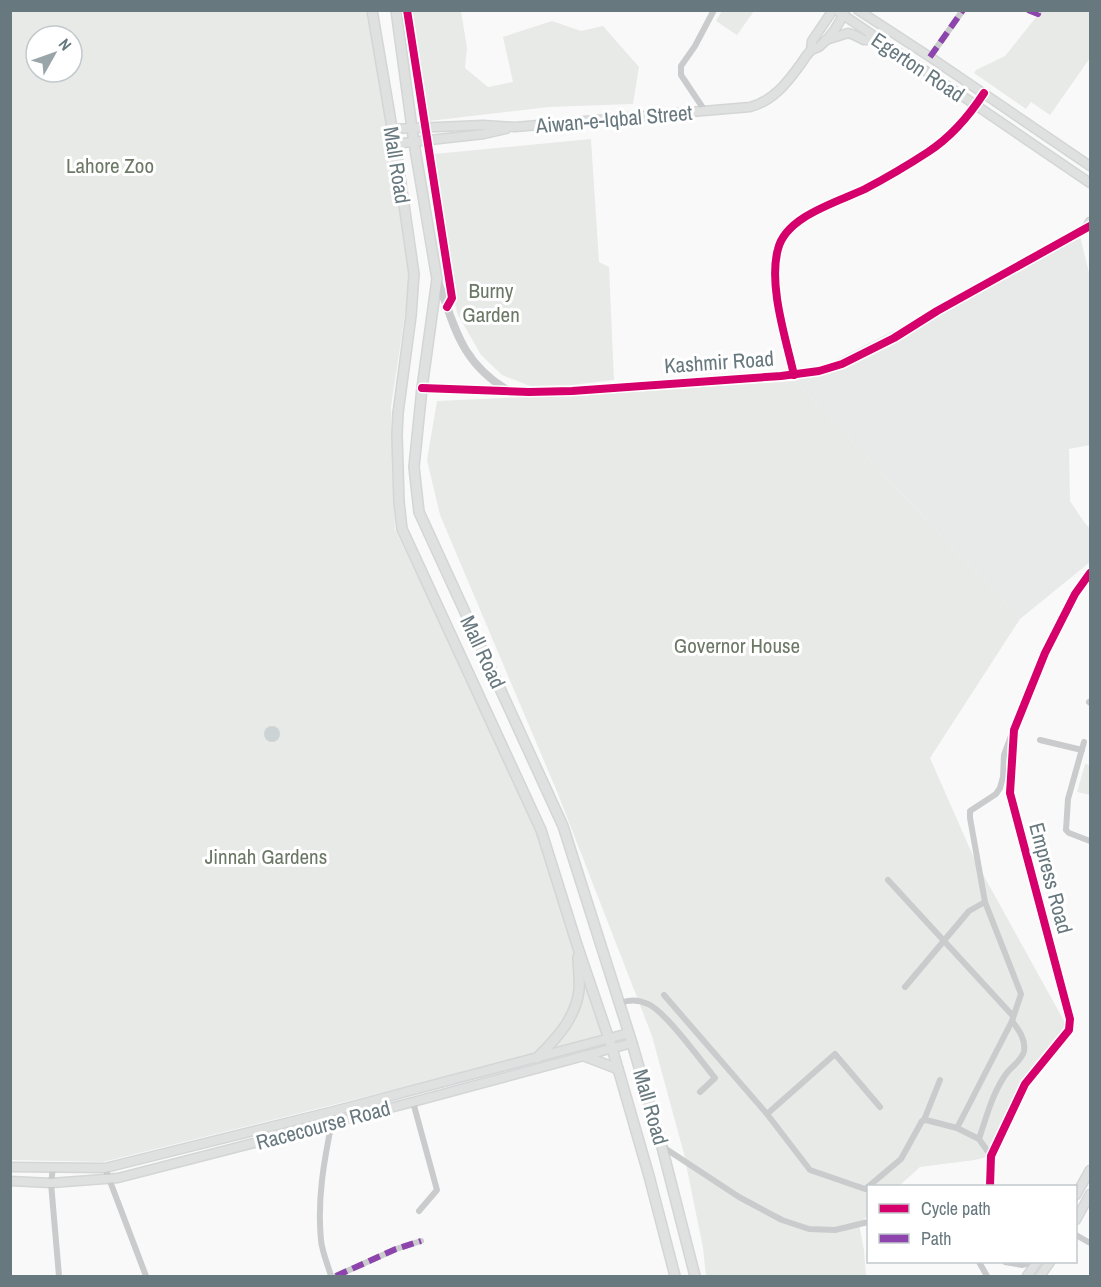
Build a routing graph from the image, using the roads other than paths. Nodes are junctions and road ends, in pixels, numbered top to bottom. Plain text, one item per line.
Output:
1 (372, 10) edge
2 (396, 10) edge
3 (407, 10) edge
4 (714, 10) edge
5 (858, 10) edge
6 (870, 10) edge
7 (963, 10) edge
8 (1028, 10) edge
9 (1039, 10) edge
10 (839, 12) edge
11 (883, 26) junction
12 (826, 40) junction
13 (877, 40) junction
14 (811, 50) junction
15 (930, 57) junction
16 (984, 93) junction
17 (976, 106) junction
18 (705, 111) junction
19 (515, 127) junction
20 (413, 128) junction
21 (426, 128) junction
22 (392, 129) junction
23 (428, 141) junction
24 (414, 143) junction
25 (394, 144) junction
26 (1090, 166) edge
27 (1090, 183) edge
28 (1089, 225) edge
29 (437, 279) junction
30 (447, 307) junction
31 (794, 375) junction
32 (422, 388) junction
33 (508, 391) junction
34 (1090, 573) edge
35 (1014, 730) junction
36 (1040, 740) dead end
37 (1084, 742) dead end
38 (1082, 750) junction
39 (1090, 841) edge
40 (888, 880) dead end
41 (985, 902) junction
42 (945, 940) junction
43 (578, 948) junction
44 (905, 987) dead end
45 (664, 995) dead end
46 (621, 1003) junction
47 (1012, 1018) junction
48 (631, 1038) junction
49 (610, 1043) junction
50 (584, 1056) junction
51 (537, 1058) junction
52 (618, 1069) junction
53 (940, 1080) dead end
54 (700, 1092) dead end
55 (413, 1102) junction
56 (880, 1107) dead end
57 (766, 1114) junction
58 (924, 1120) junction
59 (333, 1122) junction
60 (957, 1128) junction
61 (979, 1139) junction
62 (662, 1147) junction
63 (991, 1156) junction
64 (10, 1167) edge
65 (53, 1168) junction
66 (105, 1168) junction
67 (1090, 1170) edge
68 (109, 1180) junction
69 (10, 1181) edge
70 (51, 1183) junction
71 (871, 1185) edge
72 (990, 1185) edge
73 (867, 1188) edge
74 (1077, 1194) edge
75 (1090, 1194) edge
76 (419, 1211) dead end
77 (1077, 1218) edge
78 (867, 1222) edge
79 (421, 1241) dead end
80 (1011, 1263) edge
81 (1031, 1263) edge
82 (1049, 1263) edge
83 (59, 1276) edge
84 (146, 1276) edge
85 (331, 1276) edge
86 (336, 1276) edge
87 (675, 1276) edge
88 (695, 1276) edge
89 (1040, 1276) edge

1 - 22 main road, Mall Road
2 - 20 main road, Mall Road
3 - 21 street
4 - 18 street
5 - 11 main road, Egerton Road
6 - 11 main road
7 - 15 street
8 - 9 street
10 - 12 main road, Aiwan-e-Iqbal Street
10 - 13 main road, Egerton Road
10 - 14 main road, Aiwan-e-Iqbal Street
11 - 15 main road, Egerton Road
12 - 13 main road
12 - 14 main road, Aiwan-e-Iqbal Street
13 - 17 main road, Egerton Road
14 - 18 main road, Aiwan-e-Iqbal Street
15 - 16 main road, Egerton Road
16 - 17 street
16 - 26 main road, Egerton Road
17 - 27 main road, Egerton Road
17 - 31 street
18 - 19 main road, Aiwan-e-Iqbal Street
19 - 21 main road, Aiwan-e-Iqbal Street
19 - 23 main road
20 - 21 main road, Aiwan-e-Iqbal Street
20 - 22 main road, Aiwan-e-Iqbal Street
20 - 24 main road, Mall Road
21 - 23 street
22 - 25 main road, Mall Road
23 - 24 main road
23 - 30 street
24 - 25 main road
24 - 29 main road, Mall Road
25 - 43 main road, Mall Road
28 - 31 street, Kashmir Road
29 - 30 street
29 - 32 main road, Mall Road
30 - 33 street
31 - 33 street, Kashmir Road
32 - 33 street, Kashmir Road
32 - 46 main road, Mall Road
34 - 35 street, Empress Road
35 - 41 street
35 - 63 street, Empress Road
36 - 38 street
37 - 38 street
38 - 39 street
40 - 42 street
41 - 42 street
41 - 47 street
42 - 44 street
42 - 47 street
43 - 49 main road, Mall Road
43 - 51 main road
45 - 57 street
46 - 48 main road, Mall Road
46 - 54 street
47 - 60 street
47 - 61 street
48 - 49 main road, Racecourse Road
48 - 62 main road, Mall Road
49 - 50 main road, Racecourse Road
49 - 51 main road, Racecourse Road
49 - 52 main road, Mall Road
50 - 52 main road
50 - 55 main road, Racecourse Road
51 - 66 main road, Racecourse Road
52 - 87 main road, Mall Road
53 - 58 street
55 - 59 main road, Racecourse Road
55 - 76 street
56 - 57 street
57 - 73 street
58 - 60 street
58 - 71 street
59 - 68 main road, Racecourse Road
59 - 85 street
60 - 61 street
61 - 63 street
62 - 78 street
62 - 88 main road, Mall Road
63 - 72 street, Empress Road
64 - 65 main road, Racecourse Road
65 - 66 main road, Racecourse Road
65 - 70 street
66 - 68 street
67 - 74 main road
68 - 70 main road, Racecourse Road
68 - 84 street
69 - 70 main road, Racecourse Road
70 - 83 street
75 - 77 main road
79 - 86 street
80 - 81 street
82 - 89 main road

